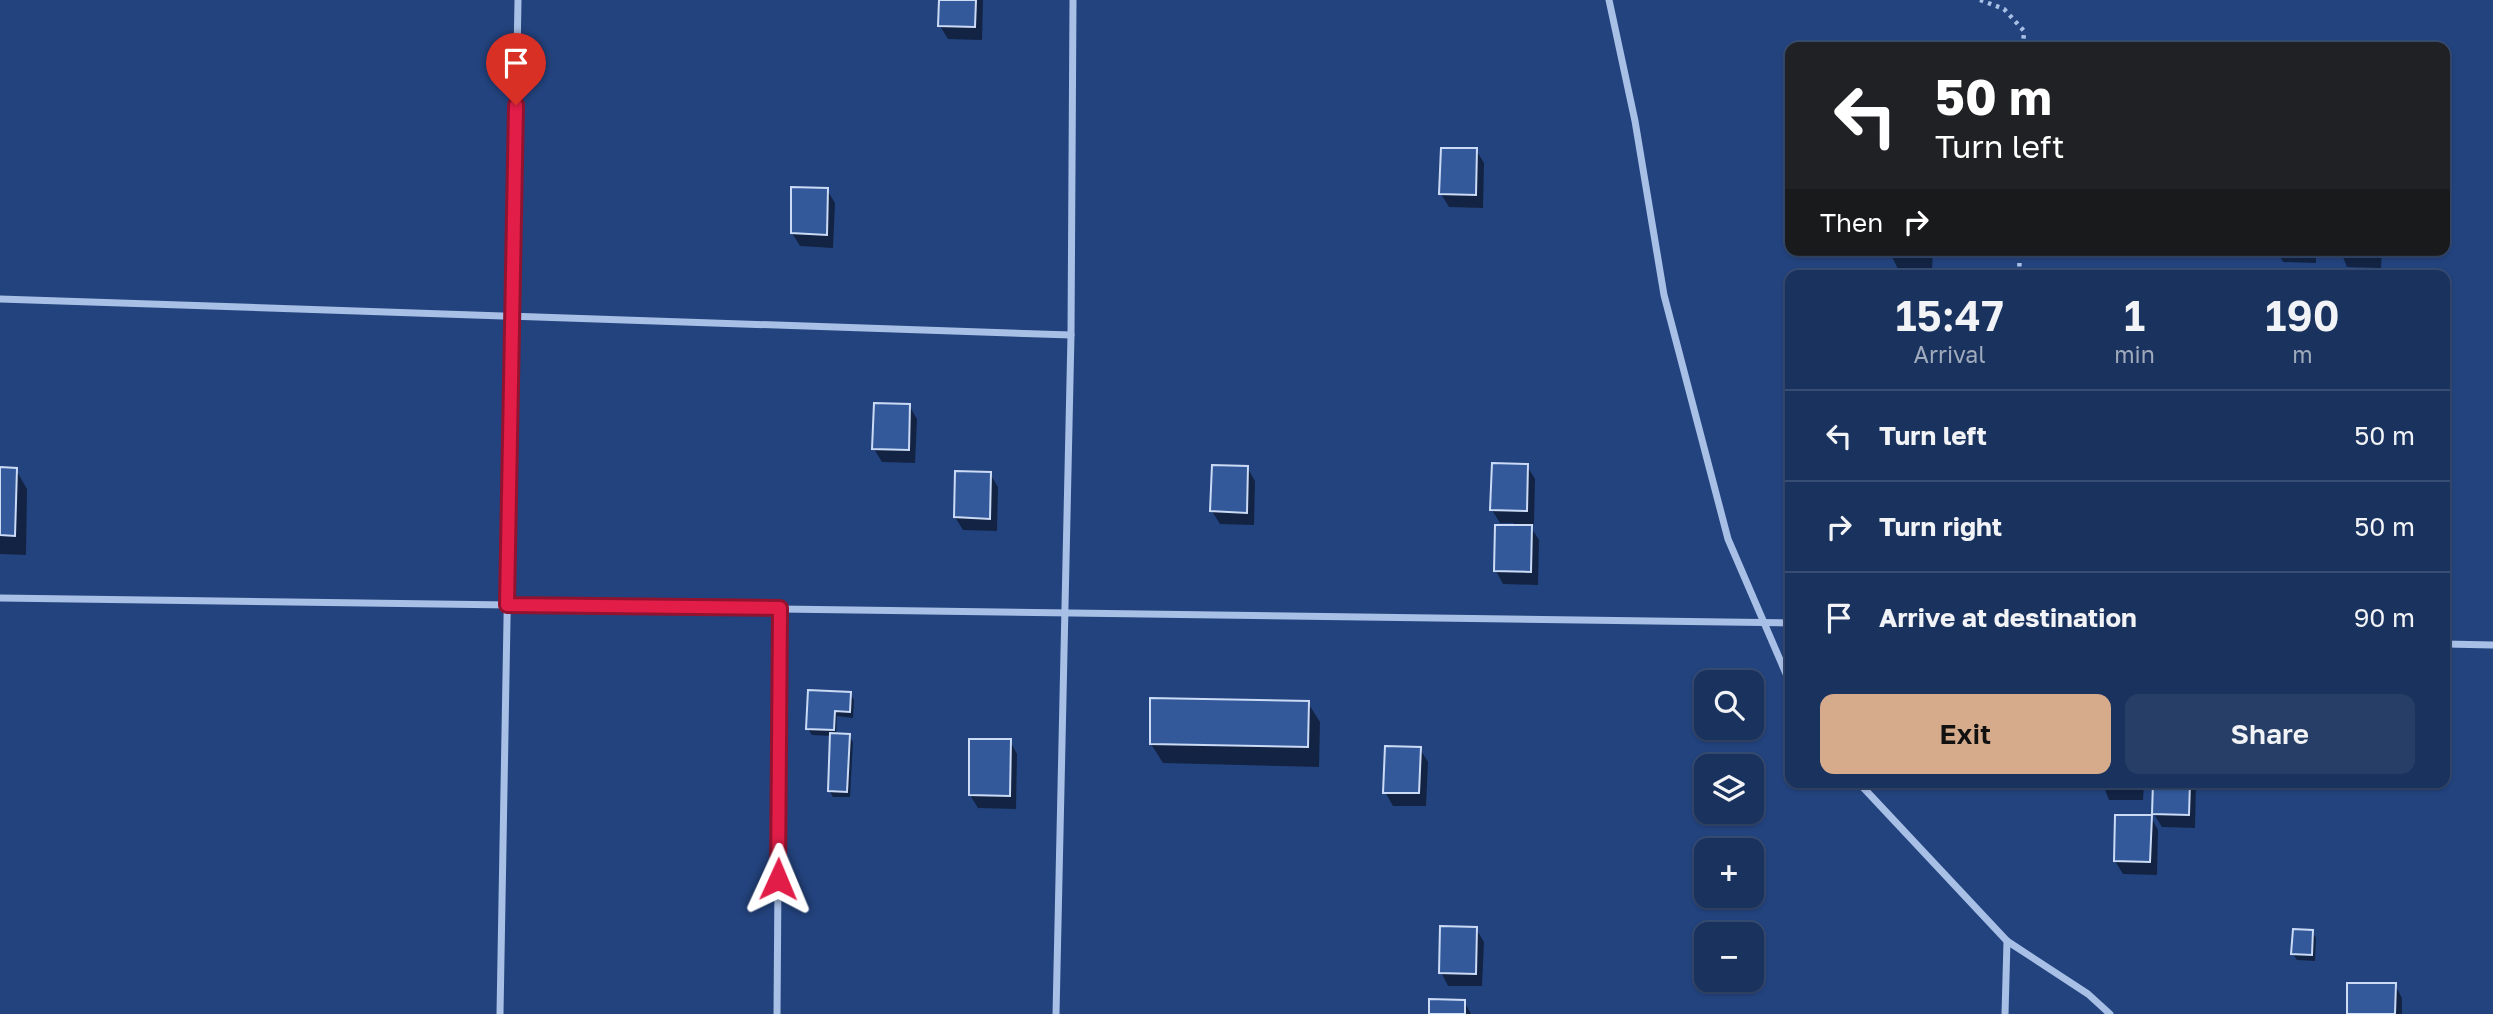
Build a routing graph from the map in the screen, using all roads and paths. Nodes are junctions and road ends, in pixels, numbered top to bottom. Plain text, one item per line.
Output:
1 (518, 0) edge
2 (1073, 0) edge
3 (1609, 0) edge
4 (1980, 0) edge
5 (2023, 42) edge
6 (0, 299) edge
7 (513, 316) junction
8 (1071, 335) junction
9 (0, 598) edge
10 (507, 605) junction
11 (780, 608) junction
12 (1065, 613) junction
13 (1764, 622) junction
14 (1785, 623) edge
15 (2450, 643) edge
16 (2493, 645) edge
17 (1785, 671) edge
18 (1864, 788) edge
19 (2007, 941) junction
20 (500, 1014) edge
21 (777, 1014) edge
22 (1056, 1014) edge
23 (2005, 1014) edge
24 (2110, 1014) edge

1 - 7 street
2 - 8 street
3 - 13 street
4 - 5 path
6 - 7 street
7 - 8 street
7 - 10 street
8 - 12 street
9 - 10 street
10 - 11 street
10 - 20 street
11 - 12 street
11 - 21 street
12 - 13 street
12 - 22 street
13 - 14 street
13 - 17 street
15 - 16 street
18 - 19 street
19 - 23 street
19 - 24 street

